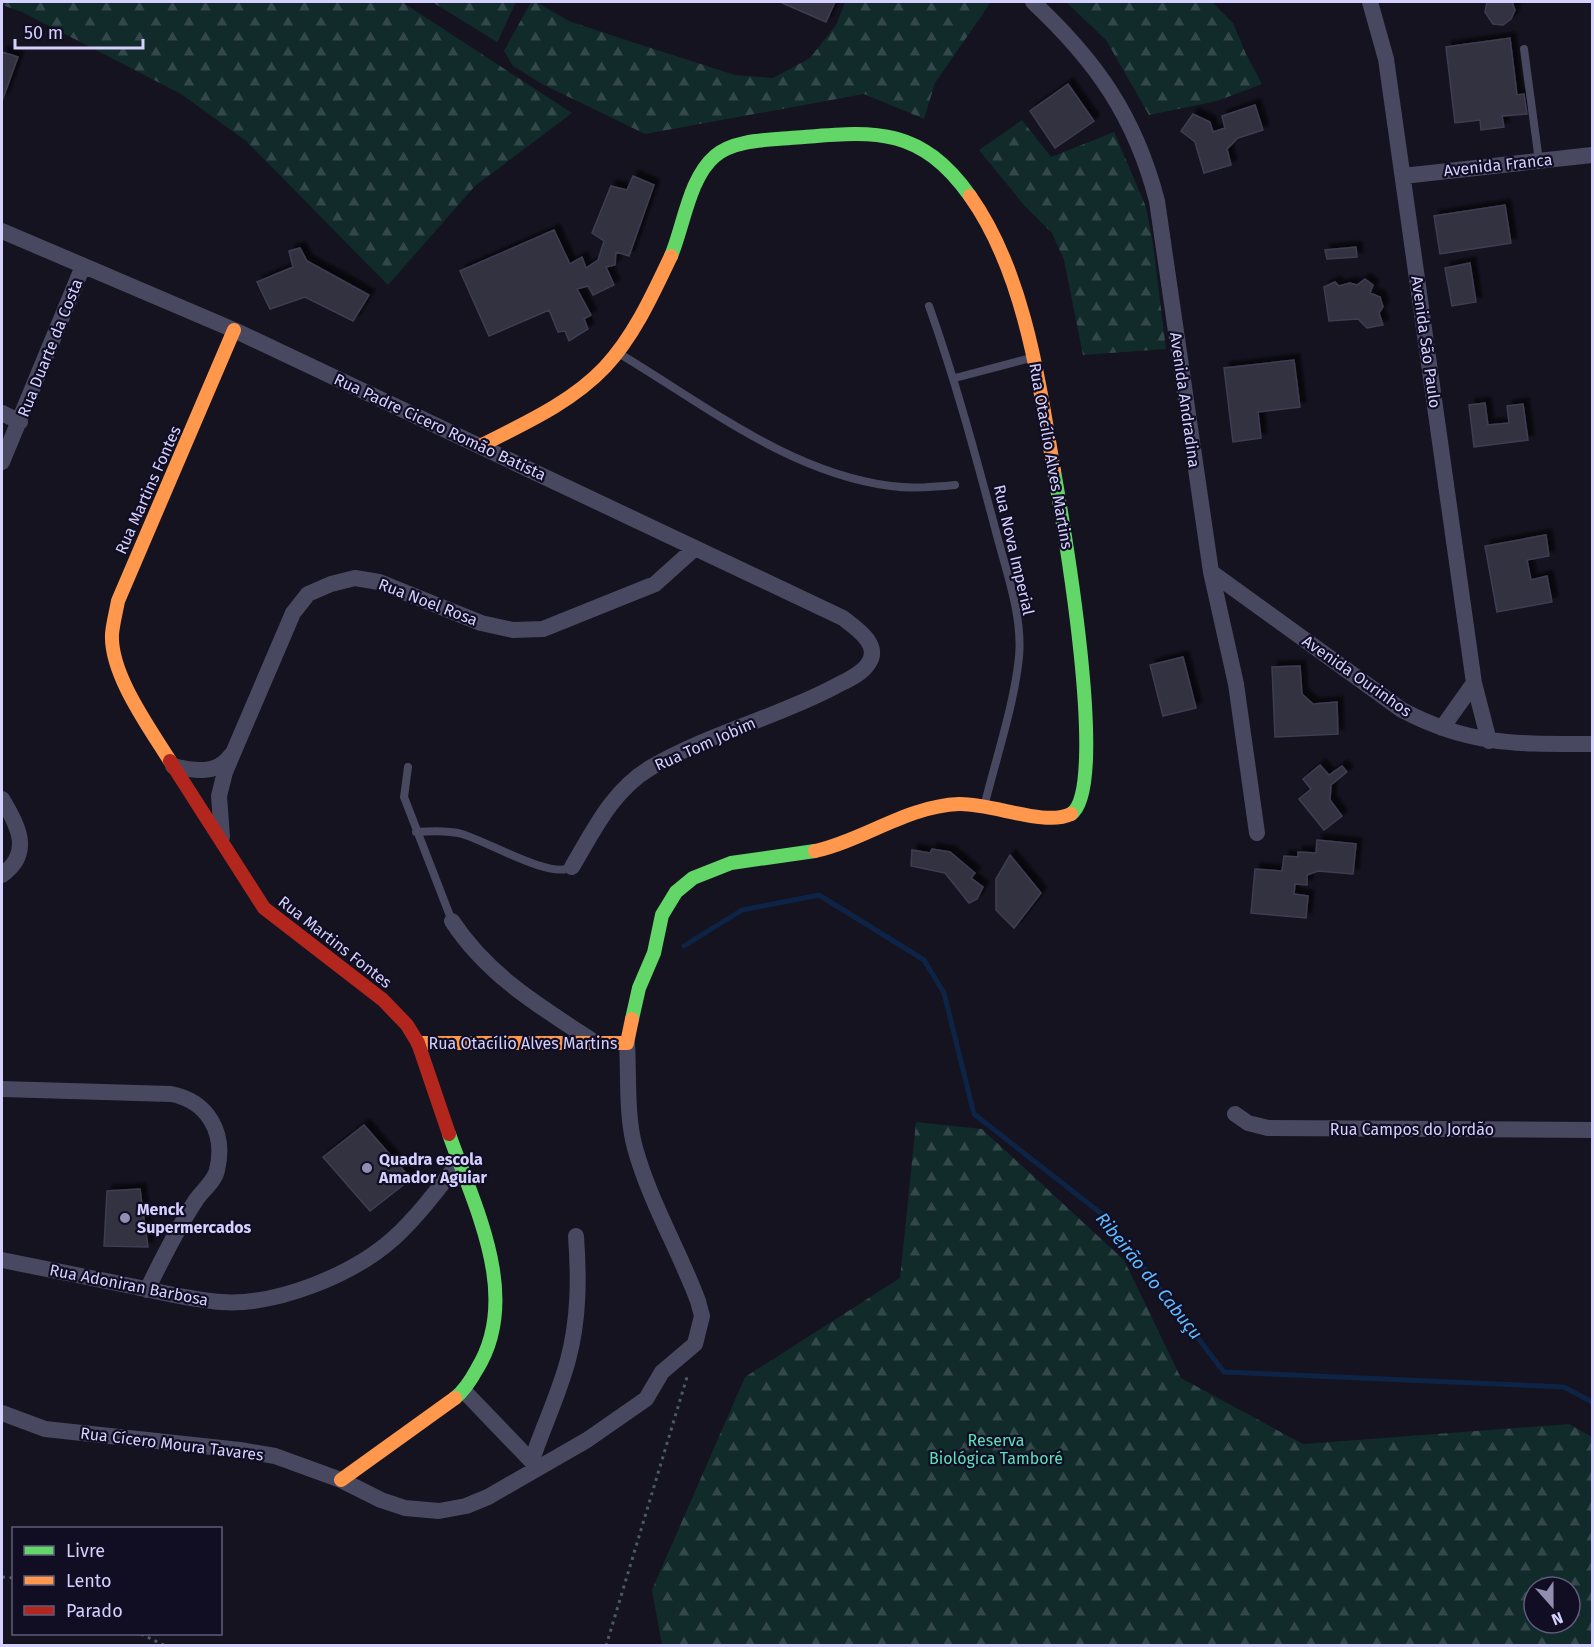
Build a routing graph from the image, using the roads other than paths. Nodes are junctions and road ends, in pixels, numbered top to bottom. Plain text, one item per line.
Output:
1 (1033, 2) edge
2 (1370, 2) edge
3 (1524, 50) dead end
4 (1593, 155) edge
5 (1539, 161) junction
6 (1403, 176) junction
7 (2, 231) edge
8 (83, 266) junction
9 (929, 306) dead end
10 (234, 330) junction
11 (617, 352) junction
12 (1034, 357) junction
13 (955, 378) junction
14 (2, 413) edge
15 (20, 422) junction
16 (480, 446) junction
17 (2, 462) edge
18 (955, 485) dead end
19 (694, 549) junction
20 (1211, 572) junction
21 (868, 641) joint
22 (1474, 684) junction
23 (1442, 728) junction
24 (1489, 741) junction
25 (238, 744) junction
26 (1593, 744) edge
27 (173, 766) junction
28 (408, 767) dead end
29 (2, 799) edge
30 (984, 806) junction
31 (416, 832) junction
32 (1257, 833) dead end
33 (224, 848) junction
34 (572, 867) joint
35 (2, 875) edge
36 (452, 921) joint
37 (418, 1043) junction
38 (627, 1043) junction
39 (597, 1044) junction
40 (2, 1089) edge
41 (1235, 1114) dead end
42 (1593, 1130) edge
43 (459, 1162) junction
44 (576, 1236) dead end
45 (2, 1260) edge
46 (147, 1290) junction
47 (464, 1391) junction
48 (2, 1413) edge
49 (534, 1464) junction
50 (341, 1480) junction

1 - 20 street, Avenida Andradina
2 - 6 street, Avenida São Paulo
3 - 5 lane
4 - 5 street, Avenida Franca
5 - 6 street, Avenida Franca
6 - 22 street, Avenida São Paulo
7 - 8 street, Rua Padre Cicero Romão Batista
8 - 10 street, Rua Padre Cicero Romão Batista
8 - 15 street, Rua Duarte da Costa
9 - 13 lane, Rua Nova Imperial
10 - 16 street, Rua Padre Cicero Romão Batista
10 - 27 street, Rua Martins Fontes
11 - 12 street, Rua Otacílio Alves Martins
11 - 16 street, Rua Otacílio Alves Martins
11 - 18 lane
12 - 13 lane
12 - 30 street, Rua Otacílio Alves Martins
13 - 30 lane, Rua Nova Imperial
14 - 15 street
15 - 17 street, Rua Duarte da Costa
16 - 19 street, Rua Padre Cicero Romão Batista
19 - 21 street, Rua Padre Cicero Romão Batista
19 - 25 street, Rua Noel Rosa
20 - 23 street, Avenida Ourinhos
20 - 32 street, Avenida Andradina
21 - 34 street, Rua Tom Jobim
22 - 23 street
22 - 24 street, Avenida São Paulo
23 - 24 street, Avenida Ourinhos
24 - 26 street, Avenida Ourinhos
25 - 27 street, Rua Noel Rosa
25 - 33 street, Rua Noel Rosa
27 - 33 street, Rua Martins Fontes
28 - 31 lane
29 - 35 street
30 - 38 street, Rua Otacílio Alves Martins
31 - 34 lane, Rua Tom Jobim
31 - 36 lane
33 - 37 street, Rua Martins Fontes
36 - 39 street
37 - 39 street, Rua Otacílio Alves Martins
37 - 43 street, Rua Martins Fontes
38 - 39 street, Rua Otacílio Alves Martins
38 - 49 street, Rua Otacílio Alves Martins
40 - 46 street
41 - 42 street, Rua Campos do Jordão
43 - 46 street, Rua Adoniran Barbosa
43 - 47 street, Rua Martins Fontes
44 - 49 street
45 - 46 street, Rua Adoniran Barbosa
47 - 49 street
47 - 50 street, Rua Martins Fontes
48 - 50 street, Rua Cícero Moura Tavares
49 - 50 street, Rua Otacílio Alves Martins

